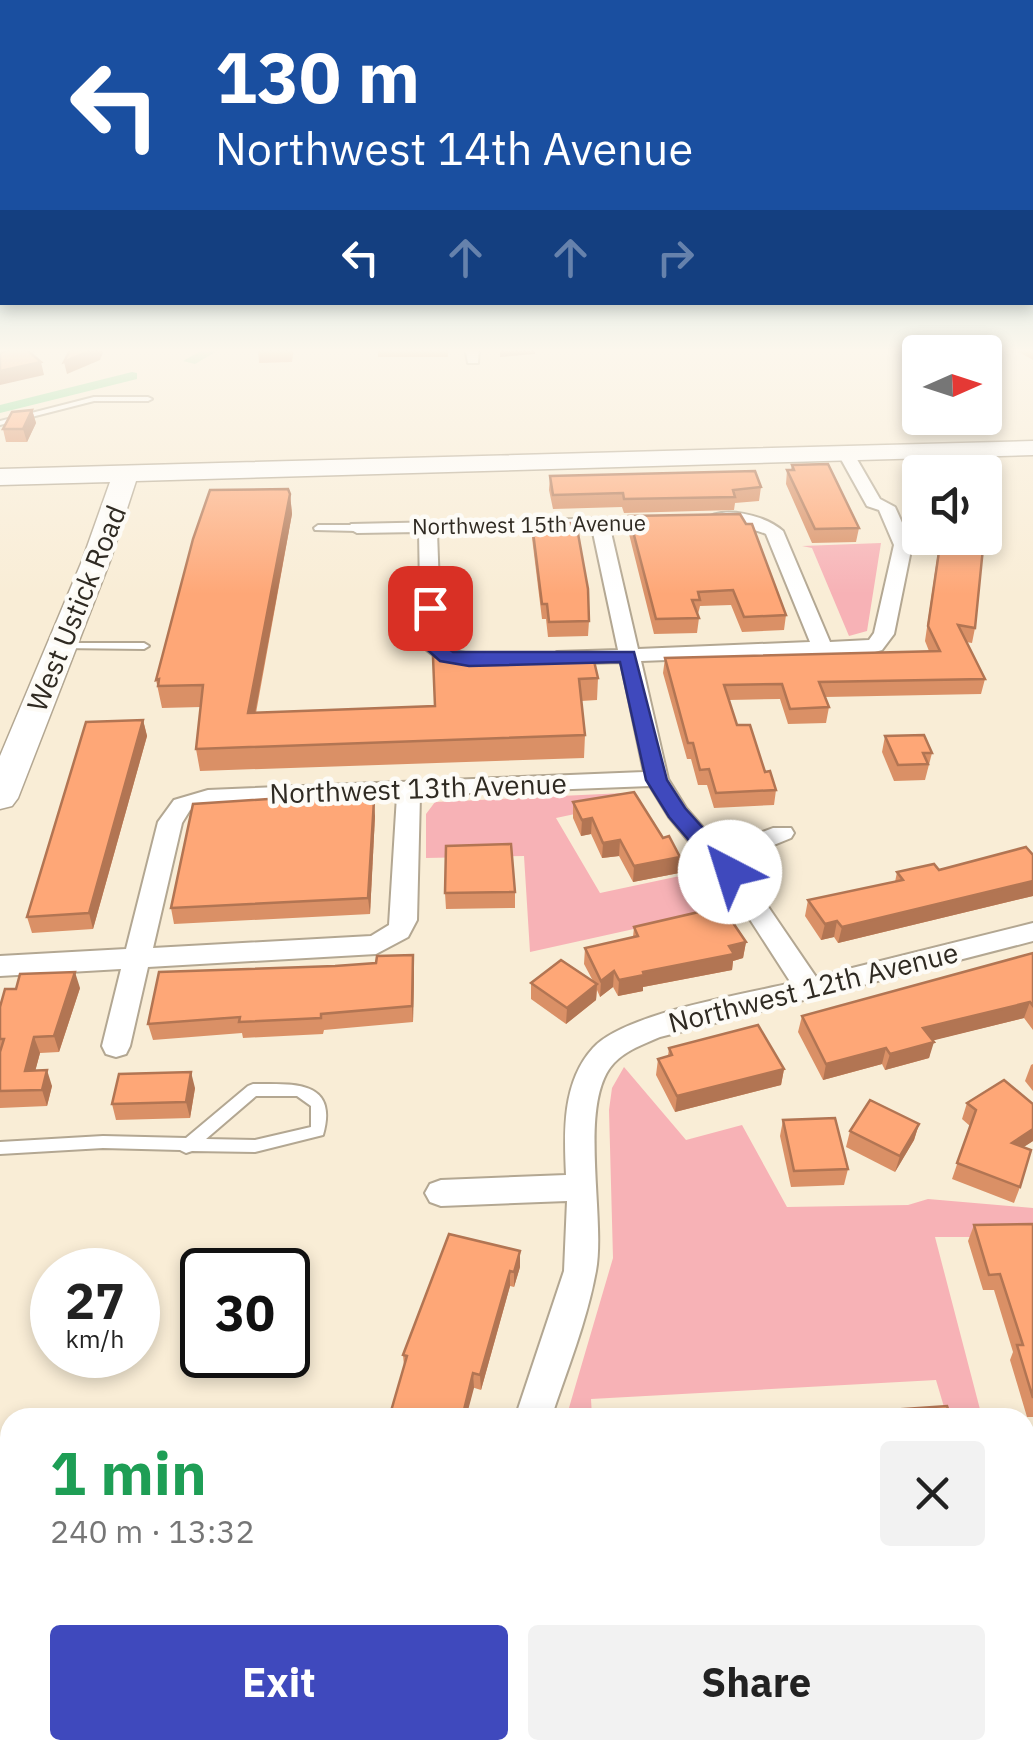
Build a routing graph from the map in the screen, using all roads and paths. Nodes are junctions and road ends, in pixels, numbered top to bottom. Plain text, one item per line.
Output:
1 (1033, 448) edge
2 (854, 452) junction
3 (124, 472) junction
4 (0, 477) edge
5 (680, 520) edge
6 (700, 520) edge
7 (600, 522) junction
8 (428, 526) junction
9 (318, 528) dead end
10 (356, 528) joint
11 (60, 646) junction
12 (144, 646) dead end
13 (824, 650) junction
14 (628, 656) junction
15 (657, 780) junction
16 (409, 788) junction
17 (0, 798) edge
18 (782, 832) dead end
19 (718, 858) junction
20 (1033, 932) edge
21 (137, 958) junction
22 (0, 966) edge
23 (808, 988) junction
24 (116, 1046) dead end
25 (186, 1147) junction
26 (0, 1148) edge
27 (584, 1186) junction
28 (441, 1194) dead end
29 (536, 1408) edge

1 - 2 main road
2 - 3 main road
2 - 13 street
3 - 4 main road
3 - 11 main road, West Ustick Road
5 - 7 street, Northwest 15th Avenue
6 - 13 street
7 - 8 street, Northwest 15th Avenue
7 - 14 street
8 - 10 street, Northwest 15th Avenue
8 - 14 street
9 - 10 lane
11 - 12 lane
11 - 17 main road, West Ustick Road
13 - 14 street
14 - 15 street
15 - 16 street, Northwest 13th Avenue
15 - 19 street
16 - 21 street, Northwest 13th Avenue
16 - 21 street
18 - 19 street
19 - 23 street
20 - 23 street, Northwest 12th Avenue
21 - 22 street
21 - 24 street
23 - 27 street, Northwest 12th Avenue
25 - 25 lane
25 - 26 lane
27 - 28 street
27 - 29 street

